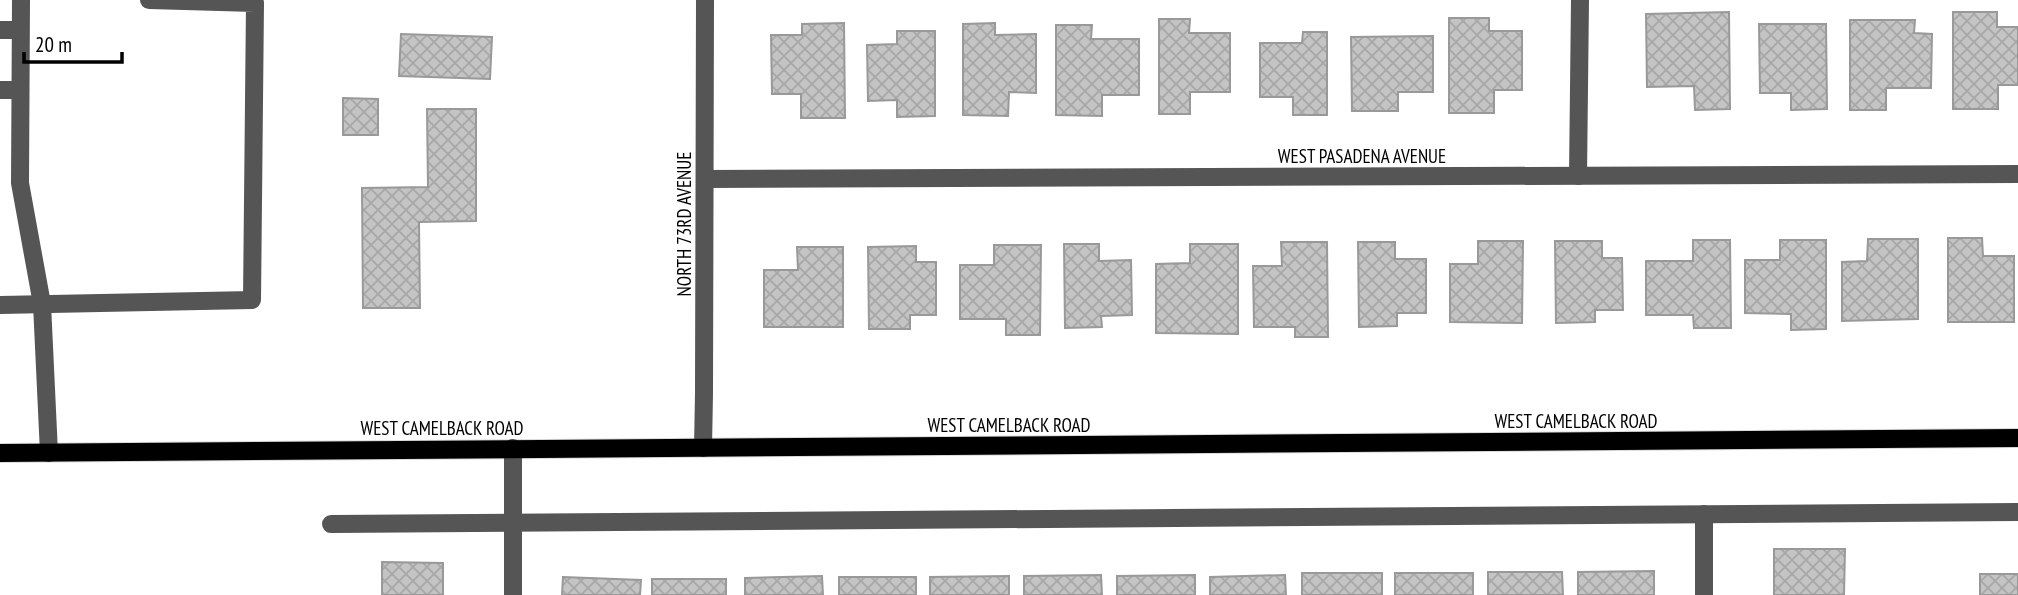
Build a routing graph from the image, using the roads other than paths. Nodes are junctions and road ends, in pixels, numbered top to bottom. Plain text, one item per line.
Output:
1 (21, 0) edge
2 (149, 0) edge
3 (705, 0) edge
4 (1580, 0) edge
5 (0, 30) edge
6 (20, 30) junction
7 (0, 90) edge
8 (20, 90) junction
9 (2018, 174) edge
10 (1578, 176) junction
11 (705, 180) junction
12 (42, 304) junction
13 (0, 305) edge
14 (2018, 438) edge
15 (513, 448) junction
16 (703, 448) junction
17 (0, 453) edge
18 (49, 453) junction
19 (2018, 512) edge
20 (1704, 514) junction
21 (513, 522) junction
22 (331, 524) dead end
23 (513, 595) edge
24 (1704, 595) edge

1 - 6 street
2 - 12 street
3 - 11 street, NORTH 73RD AVENUE
4 - 10 street
5 - 6 street
6 - 8 street
7 - 8 street
8 - 12 street
9 - 10 street, WEST PASADENA AVENUE
10 - 11 street, WEST PASADENA AVENUE
11 - 16 street, NORTH 73RD AVENUE
12 - 13 street
12 - 18 street
14 - 16 main road, WEST CAMELBACK ROAD
15 - 16 main road, WEST CAMELBACK ROAD
15 - 18 main road, WEST CAMELBACK ROAD
15 - 21 street
17 - 18 main road, WEST CAMELBACK ROAD
19 - 20 street
20 - 21 street
20 - 24 street
21 - 22 street
21 - 23 street

